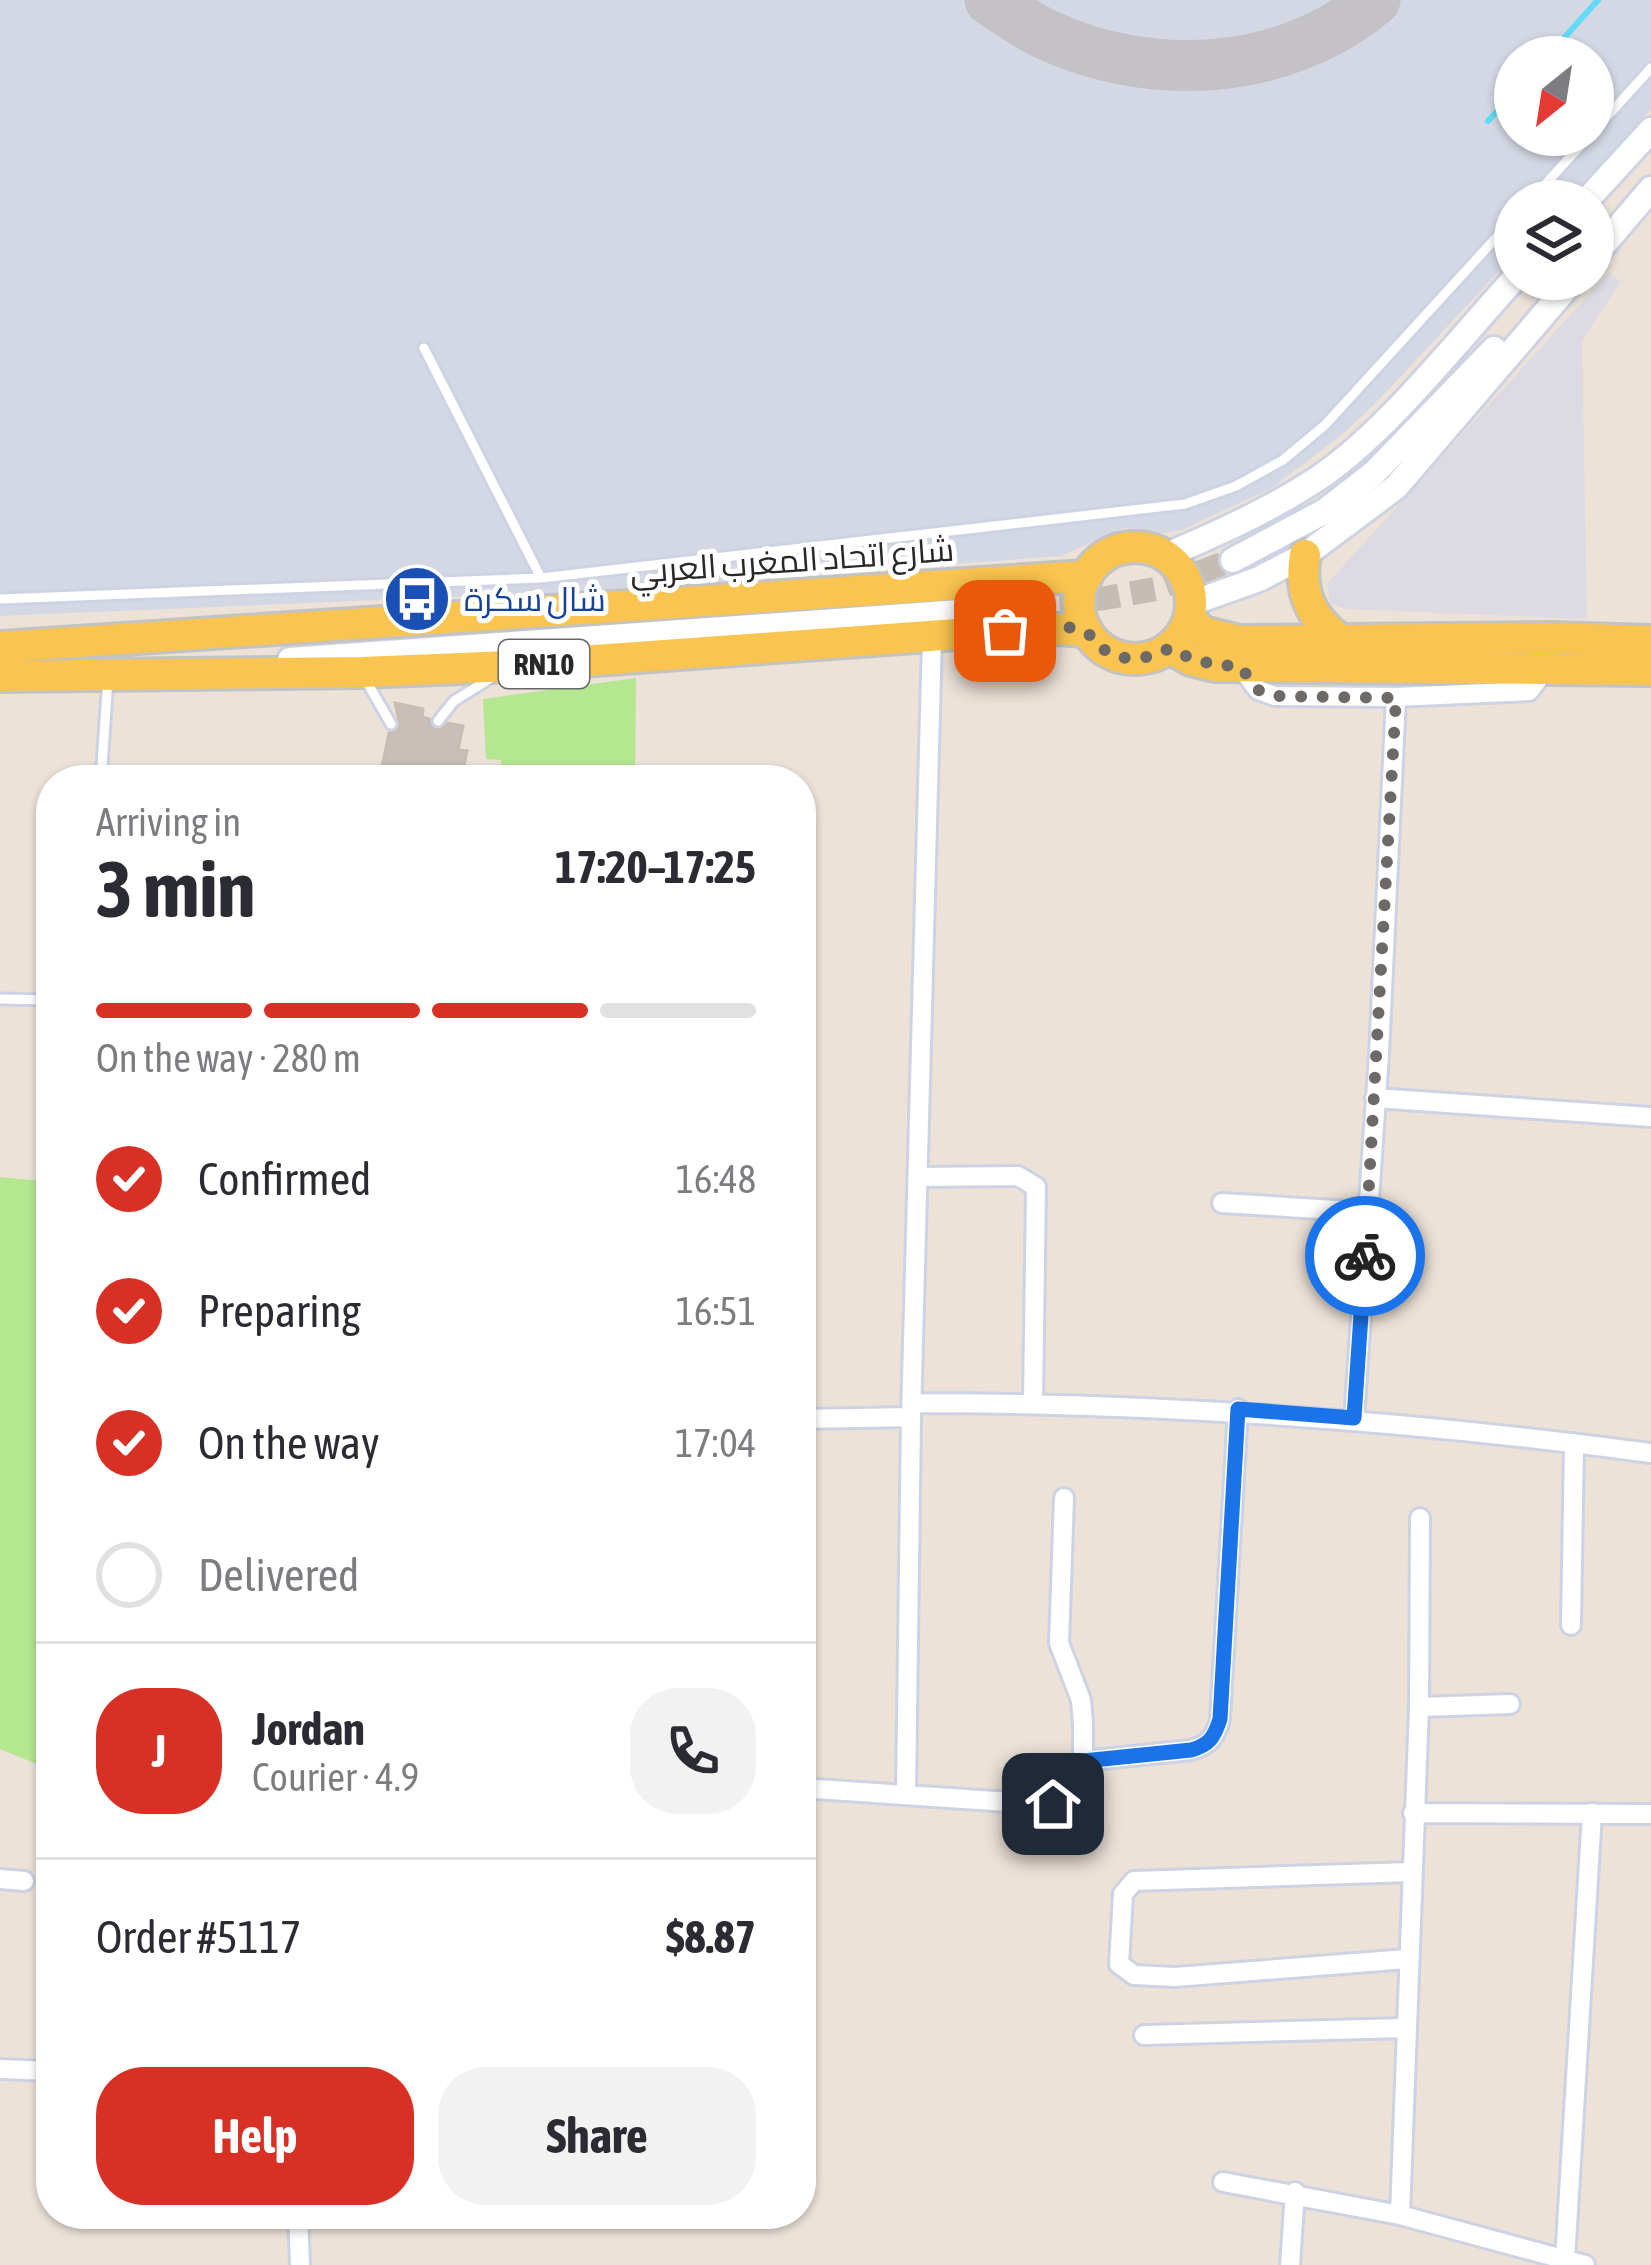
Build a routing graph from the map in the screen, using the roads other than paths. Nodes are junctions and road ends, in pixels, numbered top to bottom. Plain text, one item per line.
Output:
1 (1651, 68) edge
2 (1614, 109) edge
3 (1651, 130) edge
4 (1571, 156) edge
5 (1548, 180) edge
6 (1605, 180) edge
7 (1651, 185) edge
8 (1614, 223) edge
9 (1614, 230) edge
10 (1494, 240) edge
11 (1495, 300) edge
12 (1540, 300) edge
13 (1556, 300) edge
14 (424, 349) dead end
15 (1305, 555) junction
16 (1165, 556) junction
17 (1233, 560) tunnel mouth
18 (1087, 576) junction
19 (541, 578) junction
20 (0, 599) edge
21 (988, 610) tunnel mouth
22 (1191, 611) junction
23 (1087, 631) junction
24 (932, 638) junction
25 (1338, 638) junction
26 (1651, 641) edge
27 (109, 642) junction
28 (0, 646) edge
29 (1170, 648) junction
30 (512, 666) junction
31 (1240, 666) junction
32 (1546, 668) junction
33 (1651, 670) edge
34 (362, 672) junction
35 (108, 674) junction
36 (0, 676) edge
37 (1396, 698) junction
38 (438, 721) dead end
39 (391, 724) dead end
40 (102, 765) edge
41 (0, 999) edge
42 (36, 1000) edge
43 (1375, 1098) junction
44 (1651, 1117) edge
45 (919, 1177) junction
46 (1222, 1202) dead end
47 (1367, 1212) junction
48 (1033, 1403) junction
49 (1238, 1409) junction
50 (912, 1410) junction
51 (816, 1418) edge
52 (1354, 1418) junction
53 (1574, 1443) junction
54 (1651, 1453) edge
55 (1064, 1498) dead end
56 (1420, 1518) dead end
57 (1571, 1625) dead end
58 (1510, 1705) dead end
59 (1419, 1707) junction
60 (1083, 1761) junction
61 (816, 1790) edge
62 (906, 1794) junction
63 (1413, 1813) junction
64 (1592, 1813) junction
65 (1651, 1814) edge
66 (1411, 1872) junction
67 (0, 1879) edge
68 (24, 1881) dead end
69 (1407, 1959) junction
70 (1405, 2028) junction
71 (1144, 2035) dead end
72 (0, 2069) edge
73 (36, 2070) edge
74 (1223, 2182) dead end
75 (1295, 2192) junction
76 (1400, 2215) junction
77 (299, 2229) edge
78 (1555, 2261) edge
79 (300, 2265) edge
80 (1290, 2265) edge
81 (1585, 2265) edge

1 - 2 lane
3 - 6 street
4 - 5 lane
7 - 8 street
7 - 9 street
10 - 19 lane
11 - 16 street
12 - 17 street
13 - 15 street
14 - 19 lane
15 - 22 street
15 - 25 main road
16 - 18 main road, RN10
16 - 22 main road
18 - 23 main road
18 - 27 main road, شارع اتحاد المغرب العربي / RN10
19 - 20 lane
21 - 35 street
22 - 25 main road
22 - 29 main road
23 - 24 main road, RN10
23 - 29 main road, RN10
24 - 30 main road, RN10
24 - 45 street
25 - 26 main road
27 - 28 main road, شارع اتحاد المغرب العربي / RN10
27 - 35 lane
29 - 31 main road, RN10
30 - 34 main road, RN10
30 - 38 lane
31 - 32 main road, RN10
31 - 37 street
32 - 33 main road, RN10
32 - 37 street
34 - 35 main road, RN10
34 - 39 lane
35 - 36 main road, RN10
35 - 40 lane
37 - 43 street
41 - 42 lane
43 - 44 street
43 - 47 street
45 - 48 street
45 - 50 street
46 - 47 street
47 - 52 street
48 - 49 street
48 - 50 street
49 - 52 street
49 - 60 street
50 - 51 street
50 - 62 street
52 - 53 street
53 - 54 street
53 - 57 street
55 - 60 street
56 - 59 street
58 - 59 street
59 - 63 street
60 - 62 street
61 - 62 street
63 - 64 street
63 - 66 street
64 - 65 street
64 - 78 street
66 - 69 street
66 - 69 street
67 - 68 street
69 - 70 street
70 - 71 street
70 - 76 street
72 - 73 street
74 - 75 street
75 - 76 street
75 - 80 street
76 - 78 street
77 - 79 street
78 - 81 street

